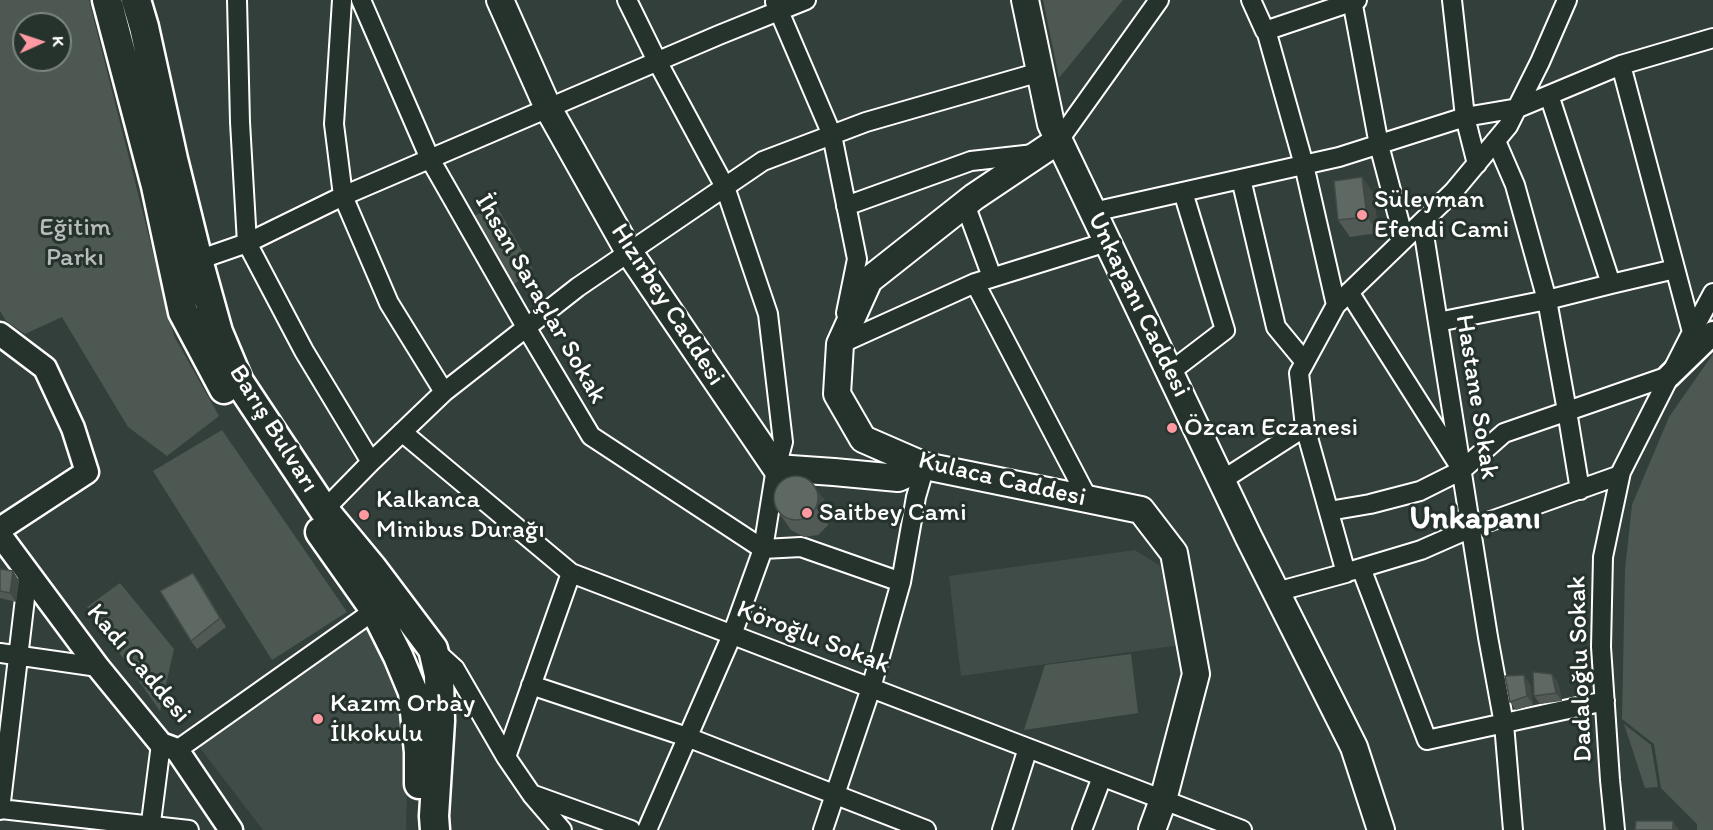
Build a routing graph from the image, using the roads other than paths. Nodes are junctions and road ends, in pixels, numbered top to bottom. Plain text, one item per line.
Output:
1 (107, 0) edge
2 (136, 0) edge
3 (237, 0) edge
4 (342, 0) edge
5 (361, 0) edge
6 (500, 0) edge
7 (627, 0) edge
8 (806, 0) edge
9 (1025, 0) edge
10 (1159, 0) edge
11 (1251, 0) edge
12 (1452, 0) edge
13 (1567, 0) edge
14 (1354, 1) edge
15 (776, 5) edge
16 (1266, 30) junction
17 (1713, 38) edge
18 (657, 61) junction
19 (1621, 65) junction
20 (1040, 72) junction
21 (1549, 95) junction
22 (548, 108) junction
23 (1518, 108) junction
24 (1465, 117) junction
25 (832, 135) junction
26 (1496, 141) junction
27 (1379, 145) junction
28 (1049, 147) junction
29 (430, 159) junction
30 (1477, 164) junction
31 (1304, 165) junction
32 (1241, 179) junction
33 (725, 187) junction
34 (1183, 192) junction
35 (343, 196) junction
36 (965, 204) junction
37 (846, 206) junction
38 (1093, 212) junction
39 (1422, 222) junction
40 (1404, 239) junction
41 (1107, 242) junction
42 (247, 243) junction
43 (629, 252) junction
44 (198, 260) junction
45 (1675, 269) junction
46 (983, 280) junction
47 (1611, 284) junction
48 (1349, 292) junction
49 (1713, 293) edge
50 (1547, 300) junction
51 (1336, 305) junction
52 (1438, 322) junction
53 (526, 327) junction
54 (1702, 332) edge
55 (0, 334) edge
56 (840, 344) junction
57 (1305, 362) junction
58 (1170, 372) junction
59 (1670, 376) junction
60 (444, 392) junction
61 (1568, 411) junction
62 (1305, 427) junction
63 (402, 432) junction
64 (371, 462) junction
65 (925, 466) junction
66 (776, 468) junction
67 (1462, 470) junction
68 (1620, 475) junction
69 (1221, 481) junction
70 (1580, 490) junction
71 (1088, 500) junction
72 (324, 510) junction
73 (1329, 511) junction
74 (1471, 528) junction
75 (0, 529) edge
76 (0, 535) edge
77 (763, 549) junction
78 (1354, 570) junction
79 (28, 573) junction
80 (571, 573) junction
81 (901, 582) junction
82 (1276, 592) junction
83 (375, 609) junction
84 (732, 635) junction
85 (433, 649) junction
86 (9, 654) edge
87 (98, 667) junction
88 (531, 685) junction
89 (871, 688) junction
90 (1605, 701) junction
91 (1504, 724) junction
92 (687, 737) junction
93 (169, 747) junction
94 (1028, 748) junction
95 (506, 758) junction
96 (1102, 777) junction
97 (532, 795) junction
98 (835, 796) junction
99 (1163, 800) junction
100 (0, 809) edge
101 (150, 828) edge
102 (189, 830) edge
103 (231, 830) edge
104 (419, 830) edge
105 (435, 830) edge
106 (562, 830) edge
107 (631, 830) edge
108 (647, 830) edge
109 (823, 830) edge
110 (926, 830) edge
111 (1002, 830) edge
112 (1083, 830) edge
113 (1152, 830) edge
114 (1242, 830) edge
115 (1381, 830) edge
116 (1513, 830) edge
117 (1615, 830) edge

1 - 83 main road, Barış Bulvarı
2 - 44 main road, Barış Bulvarı
3 - 42 street
4 - 35 street
5 - 29 street, İhsan Saraçlar Sokak
6 - 22 main road, Hızırbey Caddesi
7 - 18 street
8 - 15 street
9 - 20 main road, Unkapanı Caddesi
10 - 28 street
11 - 16 street
12 - 24 street
13 - 23 street
14 - 16 street
14 - 27 street
15 - 18 street
15 - 25 street
16 - 31 street
17 - 19 street
18 - 22 street
18 - 33 street
19 - 21 street
19 - 45 street
20 - 25 street
20 - 28 main road, Unkapanı Caddesi
21 - 23 street
21 - 47 street
22 - 29 street
22 - 43 main road, Hızırbey Caddesi
23 - 24 street
23 - 26 street
24 - 27 street
24 - 30 street
25 - 33 street
25 - 37 street
26 - 30 street
26 - 50 street
27 - 31 street
27 - 40 street
28 - 36 main road, Kulaca Caddesi
28 - 37 street
28 - 38 main road, Unkapanı Caddesi
29 - 35 street
29 - 53 street, İhsan Saraçlar Sokak
30 - 39 street
31 - 32 street
31 - 51 street
32 - 34 street
32 - 57 street
33 - 43 street
33 - 66 street
34 - 38 street
34 - 58 street
35 - 42 street
35 - 60 street
36 - 46 street
36 - 56 main road, Kulaca Caddesi
37 - 56 street
38 - 41 main road, Unkapanı Caddesi
39 - 40 street
39 - 52 street, Hastane Sokak
40 - 48 street
41 - 46 street
41 - 58 main road, Unkapanı Caddesi
42 - 44 street
42 - 64 street
43 - 53 street
43 - 66 main road, Hızırbey Caddesi
44 - 72 main road, Barış Bulvarı
45 - 47 street
45 - 54 street
46 - 56 street
46 - 71 street
47 - 50 street
48 - 51 street
48 - 67 street
49 - 54 street
50 - 52 street
50 - 61 street
51 - 57 street
52 - 67 street, Hastane Sokak
53 - 60 street
53 - 77 street, İhsan Saraçlar Sokak
54 - 59 street
55 - 75 street
56 - 65 main road, Kulaca Caddesi
57 - 62 street
58 - 69 main road, Unkapanı Caddesi
59 - 61 street
59 - 68 street, Dadaloğlu Sokak
60 - 63 street
61 - 67 street
61 - 70 street
62 - 69 street
62 - 73 street
63 - 64 street
63 - 80 street, Köroğlu Sokak
64 - 72 street
65 - 66 main road
65 - 71 main road, Kulaca Caddesi
65 - 81 street
66 - 77 street
67 - 73 street
67 - 74 street, Hastane Sokak
68 - 70 street
68 - 90 street, Dadaloğlu Sokak
69 - 82 main road, Unkapanı Caddesi
70 - 74 street
71 - 99 main road, Kulaca Caddesi
72 - 85 main road, Barış Bulvarı
73 - 78 street
74 - 78 street
74 - 91 street, Hastane Sokak
76 - 79 street, Kadı Caddesi
77 - 81 street
77 - 84 street
78 - 82 street
78 - 91 street
79 - 86 street
79 - 87 street, Kadı Caddesi
80 - 84 street, Köroğlu Sokak
80 - 88 street
81 - 89 street
82 - 115 main road, Unkapanı Caddesi
83 - 93 street
83 - 104 main road, Barış Bulvarı
84 - 89 street, Köroğlu Sokak
84 - 92 street
85 - 95 street
85 - 105 main road, Barış Bulvarı
86 - 87 street
86 - 100 street
87 - 93 street, Kadı Caddesi
88 - 92 street
88 - 95 street
89 - 94 street, Köroğlu Sokak
89 - 98 street
90 - 91 street
90 - 117 street, Dadaloğlu Sokak
91 - 116 street, Hastane Sokak
92 - 98 street
92 - 108 street
93 - 101 street
93 - 103 street, Kadı Caddesi
94 - 96 street, Köroğlu Sokak
94 - 111 street
95 - 97 street
96 - 99 street, Köroğlu Sokak
96 - 112 street
97 - 106 street
97 - 107 street
98 - 109 street
98 - 110 street
99 - 113 main road, Kulaca Caddesi
99 - 114 street, Köroğlu Sokak
100 - 101 street
101 - 102 street

